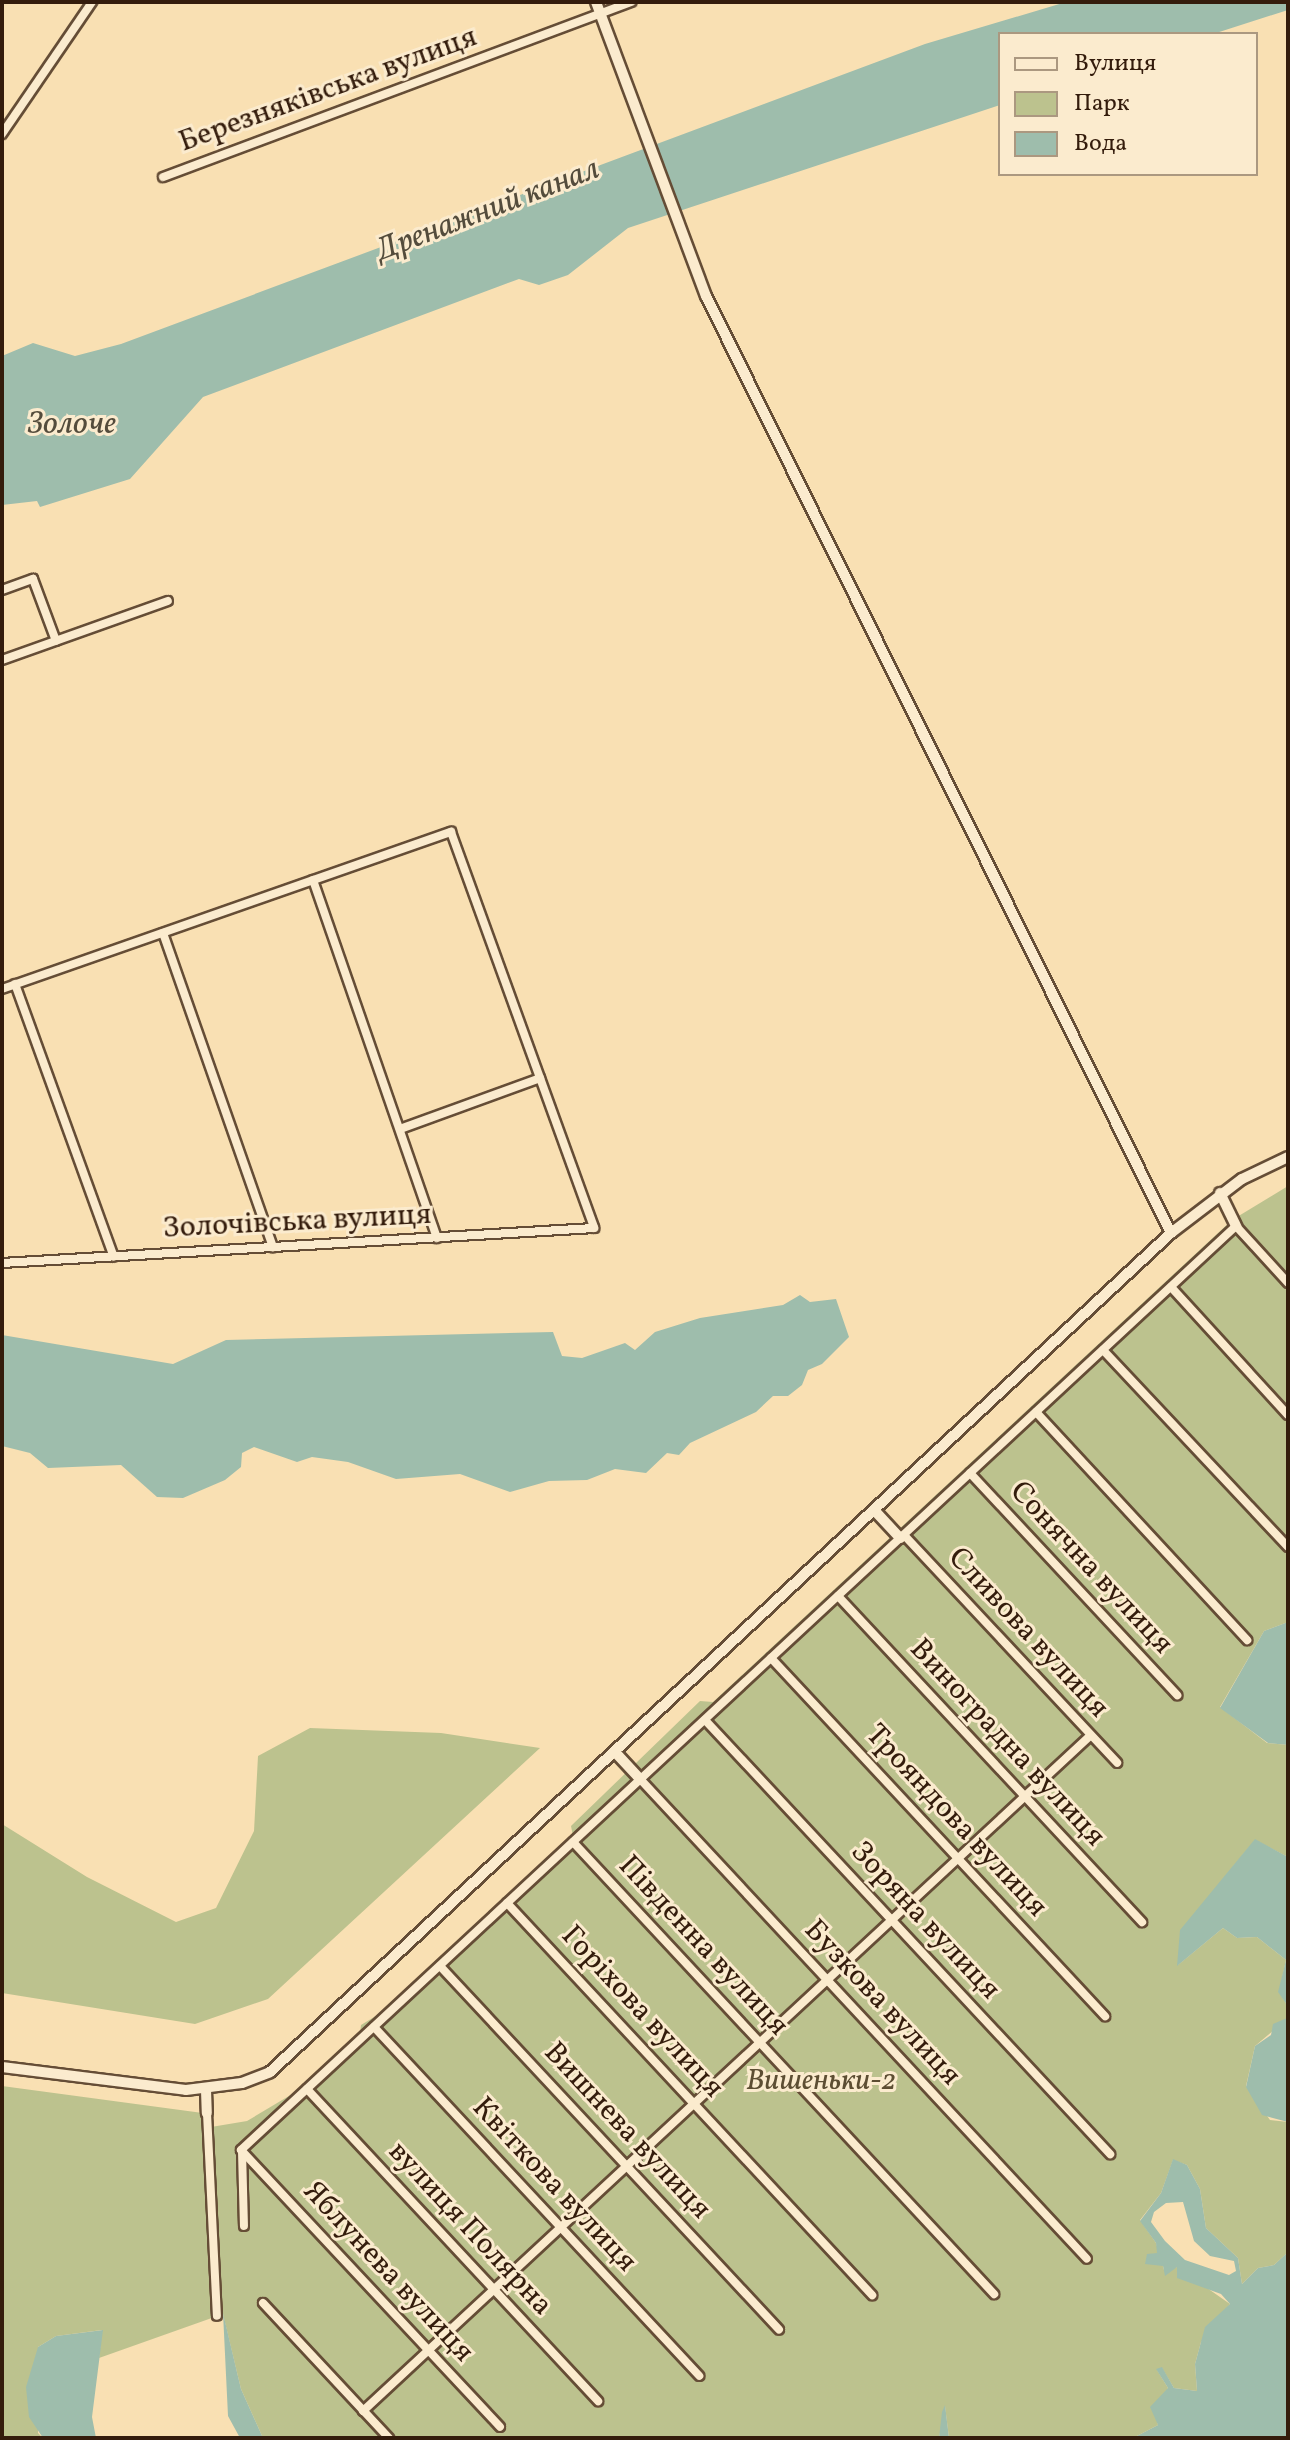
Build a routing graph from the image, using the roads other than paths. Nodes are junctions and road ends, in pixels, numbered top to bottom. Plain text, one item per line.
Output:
1 (92, 2) edge
2 (596, 2) edge
3 (631, 2) edge
4 (598, 14) junction
5 (2, 134) edge
6 (163, 177) dead end
7 (2, 590) edge
8 (168, 601) dead end
9 (56, 641) junction
10 (2, 660) edge
11 (313, 880) junction
12 (163, 933) junction
13 (15, 984) junction
14 (2, 989) edge
15 (540, 1078) junction
16 (400, 1129) junction
17 (1288, 1157) edge
18 (1220, 1193) junction
19 (1236, 1226) junction
20 (1171, 1233) junction
21 (437, 1238) junction
22 (273, 1247) junction
23 (114, 1257) junction
24 (2, 1263) edge
25 (1288, 1283) edge
26 (1171, 1287) junction
27 (1103, 1350) junction
28 (1036, 1412) junction
29 (1288, 1415) edge
30 (970, 1473) junction
31 (875, 1511) junction
32 (902, 1536) junction
33 (1288, 1547) edge
34 (838, 1596) junction
35 (1247, 1640) dead end
36 (771, 1658) junction
37 (1177, 1695) dead end
38 (705, 1720) junction
39 (1091, 1735) junction
40 (615, 1752) junction
41 (1117, 1763) dead end
42 (641, 1780) junction
43 (1025, 1797) junction
44 (573, 1842) junction
45 (959, 1859) junction
46 (507, 1903) junction
47 (892, 1921) junction
48 (1142, 1922) dead end
49 (440, 1966) junction
50 (828, 1980) junction
51 (1105, 2016) dead end
52 (374, 2027) junction
53 (760, 2043) junction
54 (2, 2067) edge
55 (307, 2089) junction
56 (206, 2090) junction
57 (694, 2104) junction
58 (207, 2113) joint
59 (241, 2150) junction
60 (1110, 2154) dead end
61 (627, 2166) junction
62 (244, 2226) dead end
63 (561, 2228) junction
64 (1087, 2259) dead end
65 (494, 2289) junction
66 (994, 2294) dead end
67 (872, 2295) dead end
68 (263, 2303) dead end
69 (217, 2316) dead end
70 (779, 2329) dead end
71 (428, 2351) junction
72 (699, 2376) dead end
73 (598, 2401) dead end
74 (363, 2411) junction
75 (500, 2427) dead end
76 (389, 2438) edge

1 - 5 street
2 - 4 street
3 - 4 street, Березняківська вулиця
4 - 6 street, Березняківська вулиця
4 - 20 street
7 - 9 street
8 - 9 street
9 - 10 street
11 - 12 street
11 - 15 street
11 - 16 street
12 - 13 street
12 - 22 street
13 - 14 street
13 - 23 street
15 - 16 street
15 - 21 street, Золочівська вулиця
16 - 21 street
17 - 18 street
18 - 19 street
18 - 20 street
19 - 25 street
19 - 26 street
20 - 31 street
21 - 22 street, Золочівська вулиця
22 - 23 street, Золочівська вулиця
23 - 24 street, Золочівська вулиця
26 - 27 street
26 - 29 street
27 - 28 street
27 - 33 street
28 - 30 street
28 - 35 street
30 - 32 street
30 - 37 street, Сонячна вулиця
31 - 32 street
31 - 40 street
32 - 34 street
32 - 39 street, Сливова вулиця
34 - 36 street
34 - 43 street, Виноградна вулиця
36 - 38 street
36 - 45 street, Трояндова вулиця
38 - 42 street
38 - 47 street, Зоряна вулиця
39 - 41 street, Сливова вулиця
39 - 43 street
40 - 42 street
40 - 56 street
42 - 44 street
42 - 50 street, Бузкова вулиця
43 - 45 street
43 - 48 street, Виноградна вулиця
44 - 46 street
44 - 53 street, Південна вулиця
45 - 47 street
45 - 51 street, Трояндова вулиця
46 - 49 street
46 - 57 street, Горіхова вулиця
47 - 50 street
47 - 60 street, Зоряна вулиця
49 - 52 street
49 - 61 street, Вишнева вулиця
50 - 53 street
50 - 64 street, Бузкова вулиця
52 - 55 street
52 - 63 street, Квіткова вулиця
53 - 57 street
53 - 66 street, Південна вулиця
54 - 56 street
55 - 59 street
55 - 65 street, вулиця Полярна
56 - 58 street
57 - 61 street
57 - 67 street, Горіхова вулиця
58 - 69 street
59 - 62 street
59 - 71 street, Яблунева вулиця
61 - 63 street
61 - 70 street, Вишнева вулиця
63 - 65 street
63 - 72 street, Квіткова вулиця
65 - 71 street
65 - 73 street, вулиця Полярна
68 - 74 street
71 - 74 street
71 - 75 street, Яблунева вулиця
74 - 76 street

